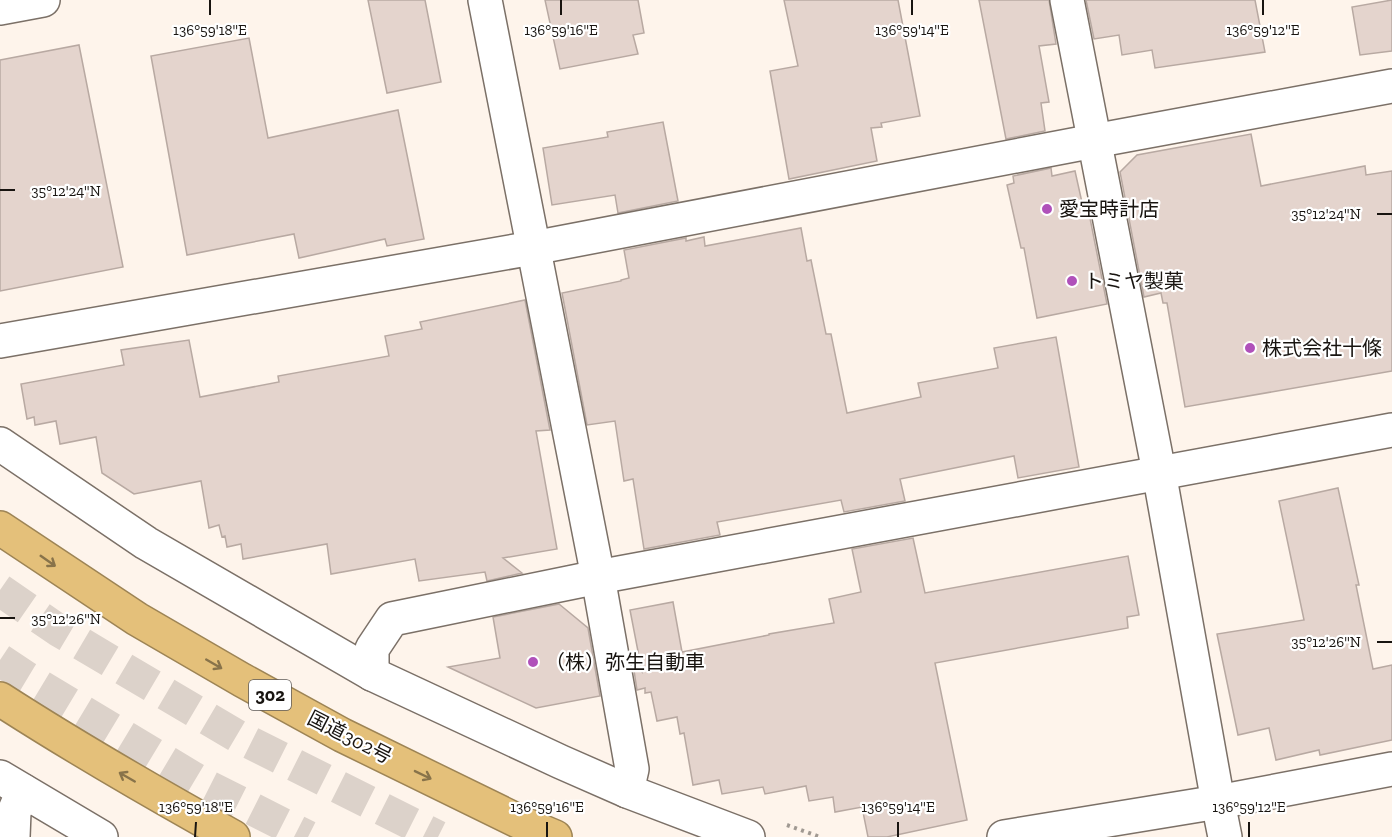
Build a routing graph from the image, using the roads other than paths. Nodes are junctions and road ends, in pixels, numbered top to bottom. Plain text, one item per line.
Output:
1 (43, 0) edge
2 (485, 0) edge
3 (1067, 0) edge
4 (0, 8) edge
5 (1392, 86) edge
6 (1094, 141) junction
7 (533, 248) junction
8 (0, 341) edge
9 (1392, 430) edge
10 (0, 444) edge
11 (1159, 472) junction
12 (0, 528) edge
13 (598, 578) junction
14 (372, 674) junction
15 (0, 699) edge
16 (1392, 770) edge
17 (12, 784) edge
18 (627, 791) junction
19 (1218, 802) junction
20 (12, 837) edge
21 (101, 837) edge
22 (233, 837) edge
23 (555, 837) edge
24 (747, 837) edge
25 (1004, 837) edge
26 (1225, 837) edge

1 - 4 street
2 - 7 street
3 - 6 street
5 - 6 street
6 - 7 street
6 - 11 street
7 - 8 street
7 - 13 street
9 - 11 street
10 - 14 street
11 - 13 street
11 - 19 street
12 -> 23 highway, 国道302号 / 302
13 - 14 street
13 - 18 street
14 - 18 street
22 -> 15 highway
16 - 19 street
17 - 20 street
17 - 21 street
18 - 24 street
19 - 25 street
19 - 26 street

